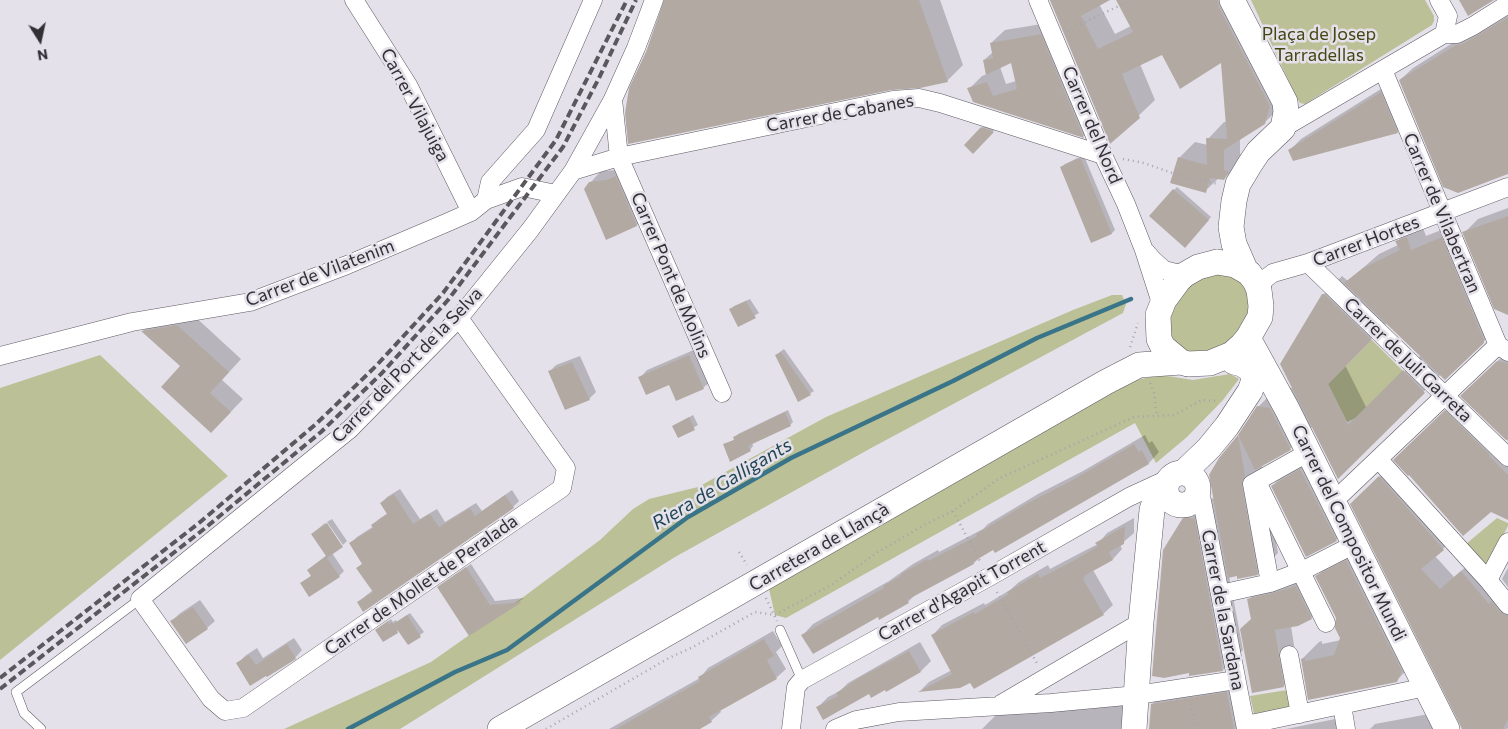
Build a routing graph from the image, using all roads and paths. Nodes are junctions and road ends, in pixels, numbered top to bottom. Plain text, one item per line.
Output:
1 (354, 0) edge
2 (593, 0) edge
3 (654, 0) edge
4 (1038, 0) edge
5 (1131, 0) edge
6 (1232, 0) edge
7 (1439, 0) edge
8 (1508, 4) edge
9 (1444, 34) junction
10 (1054, 37) junction
11 (1383, 70) junction
12 (613, 99) junction
13 (1285, 102) junction
14 (1315, 110) junction
15 (1283, 128) junction
16 (619, 157) junction
17 (1106, 160) junction
18 (573, 171) junction
19 (1224, 185) dead end
20 (1508, 187) edge
21 (556, 194) junction
22 (486, 200) junction
23 (471, 212) junction
24 (1442, 213) junction
25 (1231, 227) junction
26 (1144, 250) junction
27 (1208, 264) junction
28 (1308, 264) junction
29 (1245, 270) junction
30 (1184, 275) junction
31 (1259, 290) junction
32 (1153, 313) junction
33 (459, 318) junction
34 (1248, 338) junction
35 (1503, 348) edge
36 (0, 356) edge
37 (1223, 359) junction
38 (1181, 362) junction
39 (1139, 365) junction
40 (722, 393) dead end
41 (1444, 395) junction
42 (1245, 399) junction
43 (1285, 403) junction
44 (1157, 416) junction
45 (1309, 452) junction
46 (1508, 457) edge
47 (1379, 460) junction
48 (1256, 482) junction
49 (1173, 486) junction
50 (1198, 492) joint
51 (1334, 502) junction
52 (953, 511) junction
53 (1508, 542) edge
54 (1355, 544) junction
55 (1302, 571) junction
56 (989, 577) junction
57 (1488, 580) junction
58 (1270, 583) junction
59 (1220, 594) junction
60 (140, 598) junction
61 (1508, 605) edge
62 (1141, 622) junction
63 (1326, 623) dead end
64 (780, 630) dead end
65 (1289, 655) dead end
66 (1046, 678) junction
67 (802, 680) junction
68 (1236, 680) junction
69 (1188, 687) junction
70 (1426, 687) junction
71 (1137, 695) junction
72 (1342, 705) junction
73 (997, 706) junction
74 (1300, 714) junction
75 (793, 727) edge
76 (1246, 727) edge
77 (41, 729) edge
78 (500, 729) edge
79 (546, 729) edge
80 (835, 729) edge
81 (1134, 729) edge
82 (1196, 729) edge
83 (1346, 729) edge
84 (1447, 729) edge

1 - 23 street, Carrer Vilajuiga
2 - 22 street
3 - 12 street, Carrer del Port de la Selva
4 - 10 street, Carrer del Nord
5 - 10 path
6 - 13 street
7 - 9 street
8 - 9 street
9 - 11 street
10 - 17 street, Carrer del Nord
11 - 14 street
11 - 24 street, Carrer de Vilabertran
12 - 16 street, Carrer Pont de Molins
12 - 18 street, Carrer del Port de la Selva
13 - 14 street
13 - 15 street
14 - 15 street
15 - 25 street
16 - 17 street, Carrer de Cabanes
16 - 18 street, Carrer de Cabanes
16 - 40 street, Carrer Pont de Molins
17 - 19 path
17 - 26 street, Carrer del Nord
18 - 21 street, Carrer del Port de la Selva
20 - 24 street, Carrer Hortes
21 - 22 street, Carrer de Vilatenim
21 - 33 street, Carrer del Port de la Selva
22 - 23 street, Carrer de Vilatenim
23 - 36 street, Carrer de Vilatenim
24 - 28 street, Carrer Hortes
24 - 35 street, Carrer de Vilabertran
25 - 27 street
25 - 29 street
26 - 30 street, Carrer del Nord
26 - 32 street, Carrer del Nord
27 - 29 street
27 - 30 street
28 - 31 street, Carrer Hortes
28 - 41 street, Carrer de Juli Garreta
29 - 31 street
30 - 32 street
31 - 34 street
32 - 38 street
32 - 39 street
32 - 39 path
33 - 60 street, Carrer del Port de la Selva
33 - 60 street, Carrer de Mollet de Peralada
34 - 37 street
34 - 43 street, Carrer del Compositor Mundi
35 - 41 street
37 - 38 street
37 - 42 street
38 - 39 street, Carretera de Llançà
39 - 44 path
39 - 78 street, Carretera de Llançà
41 - 46 street, Carrer de Juli Garreta
41 - 47 street
42 - 43 street
42 - 44 path
42 - 49 street
43 - 45 street, Carrer del Compositor Mundi
44 - 52 path
45 - 48 street
45 - 51 street, Carrer del Compositor Mundi
47 - 51 street
47 - 57 street
48 - 55 street
48 - 58 street
49 - 50 street
49 - 56 street, Carrer d'Agapit Torrent
49 - 62 street
50 - 59 street, Carrer de la Sardana
51 - 54 street, Carrer del Compositor Mundi
52 - 56 path
52 - 79 path
53 - 57 street
54 - 55 street
54 - 70 street, Carrer del Compositor Mundi
55 - 58 street
55 - 63 street
56 - 66 path
56 - 67 street, Carrer d'Agapit Torrent
57 - 61 street
58 - 59 street
59 - 68 street, Carrer de la Sardana
60 - 77 lane
62 - 66 street
62 - 71 street
64 - 67 lane
65 - 74 street
66 - 73 street
67 - 75 street
68 - 69 street
68 - 76 street, Carrer de la Sardana
69 - 71 street
69 - 82 path
70 - 72 street
70 - 84 street, Carrer del Compositor Mundi
71 - 73 street
71 - 81 street
72 - 74 street
72 - 83 street
73 - 80 street
74 - 76 street

